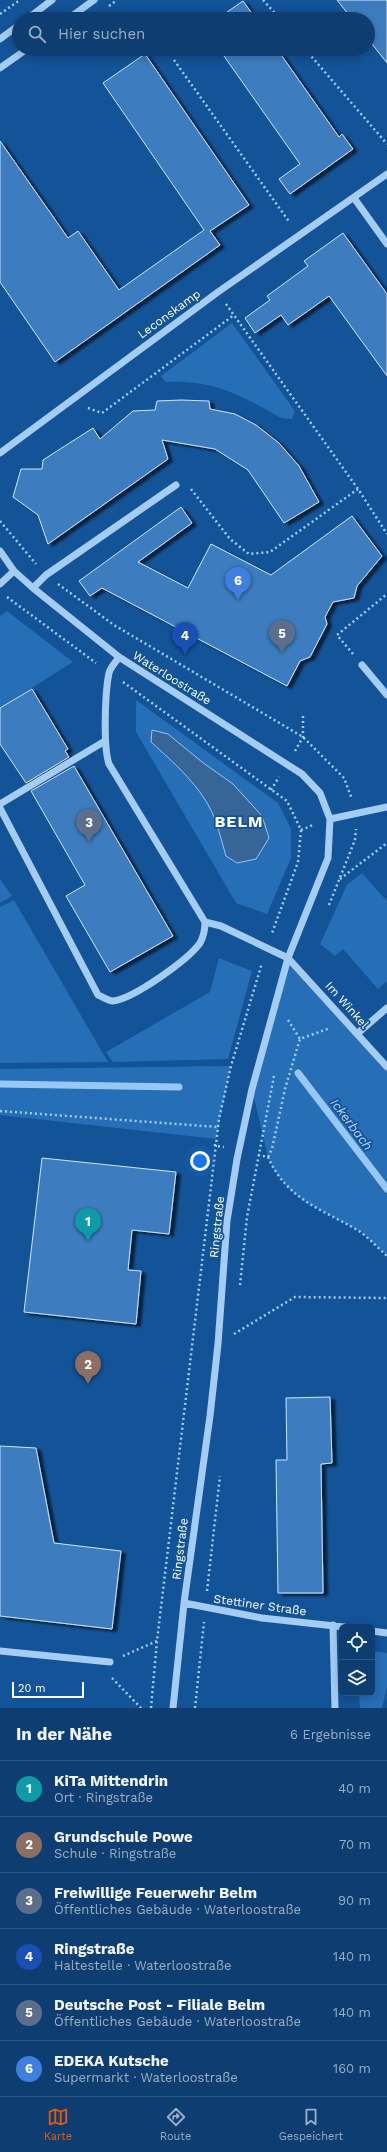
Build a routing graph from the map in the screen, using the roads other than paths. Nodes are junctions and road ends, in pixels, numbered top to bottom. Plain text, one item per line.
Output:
1 (52, 0) edge
2 (94, 0) edge
3 (36, 12) edge
4 (78, 12) edge
5 (12, 30) edge
6 (0, 39) edge
7 (17, 56) edge
8 (0, 68) edge
9 (387, 174) edge
10 (354, 198) junction
11 (387, 244) edge
12 (0, 453) edge
13 (176, 485) road end
14 (0, 551) edge
15 (14, 571) junction
16 (0, 584) edge
17 (33, 588) junction
18 (119, 657) junction
19 (362, 665) road end
20 (387, 695) edge
21 (105, 741) junction
22 (0, 804) edge
23 (0, 808) edge
24 (387, 808) edge
25 (330, 819) junction
26 (205, 922) junction
27 (288, 958) junction
28 (387, 1008) edge
29 (358, 1033) junction
30 (387, 1067) edge
31 (184, 1603) junction
32 (333, 1625) junction
33 (339, 1626) edge
34 (375, 1631) edge
35 (387, 1633) edge
36 (0, 1651) edge
37 (110, 1662) road end
38 (173, 1708) edge
39 (336, 1708) edge

1 - 3 street
2 - 4 street
5 - 6 street
7 - 8 street
9 - 10 street, Leconskamp
10 - 11 street
10 - 12 street, Leconskamp
13 - 17 street
14 - 15 street, Waterloostraße
15 - 16 street
15 - 17 street, Waterloostraße
17 - 18 street, Waterloostraße
18 - 21 street
18 - 25 street, Waterloostraße
19 - 20 street
21 - 22 street
21 - 26 street
23 - 26 street
24 - 25 street
25 - 27 street, Ringstraße
26 - 27 street
27 - 29 street, Im Winkel
27 - 31 street, Ringstraße
28 - 29 street
29 - 30 street, Im Winkel
31 - 32 street, Stettiner Straße
31 - 38 street, Ringstraße
32 - 33 street, Stettiner Straße
32 - 39 street
34 - 35 street
36 - 37 street

